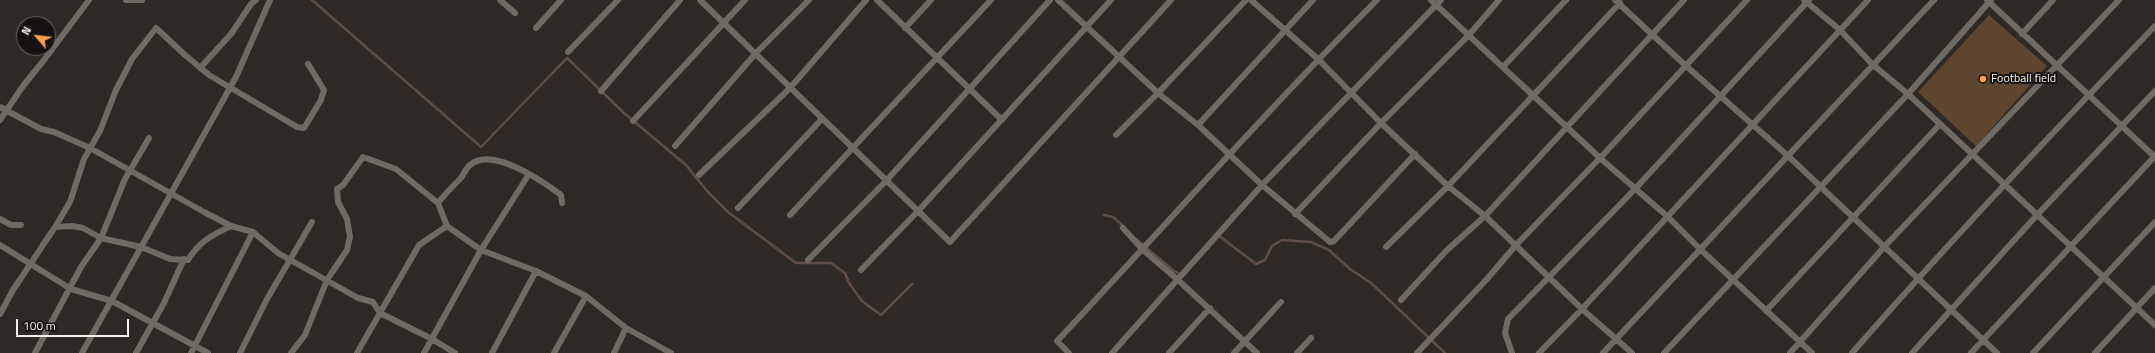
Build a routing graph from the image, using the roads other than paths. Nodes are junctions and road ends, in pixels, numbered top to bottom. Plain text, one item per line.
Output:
1 (89, 0) edge
2 (126, 0) edge
3 (142, 0) edge
4 (256, 0) edge
5 (270, 0) edge
6 (500, 0) edge
7 (561, 0) edge
8 (618, 0) edge
9 (680, 0) edge
10 (700, 0) edge
11 (745, 0) edge
12 (809, 0) edge
13 (866, 0) edge
14 (877, 0) edge
15 (931, 0) edge
16 (991, 0) edge
17 (1050, 0) edge
18 (1058, 0) edge
19 (1111, 0) edge
20 (1171, 0) edge
21 (1246, 0) edge
22 (1251, 0) edge
23 (1313, 0) edge
24 (1377, 0) edge
25 (1499, 0) edge
26 (1566, 0) edge
27 (1684, 0) edge
28 (1747, 0) edge
29 (1868, 0) edge
30 (1934, 0) edge
31 (2053, 0) edge
32 (2119, 0) edge
33 (1807, 1) edge
34 (1989, 1) edge
35 (1436, 2) edge
36 (1617, 2) edge
37 (515, 14) dead end
38 (724, 21) junction
39 (1087, 26) junction
40 (2155, 26) edge
41 (536, 28) dead end
42 (905, 28) junction
43 (1285, 30) junction
44 (1840, 30) junction
45 (1652, 34) junction
46 (2022, 34) junction
47 (1468, 36) junction
48 (568, 52) dead end
49 (756, 53) junction
50 (1120, 56) junction
51 (938, 58) junction
52 (1318, 60) junction
53 (308, 64) dead end
54 (1872, 64) junction
55 (1685, 66) junction
56 (2057, 66) junction
57 (200, 68) junction
58 (1503, 68) junction
59 (230, 88) junction
60 (790, 88) junction
61 (969, 89) junction
62 (601, 91) dead end
63 (1350, 92) junction
64 (2155, 92) edge
65 (1158, 93) junction
66 (1908, 94) junction
67 (1532, 95) junction
68 (2088, 96) junction
69 (1721, 97) junction
70 (3, 109) edge
71 (822, 119) junction
72 (0, 120) edge
73 (1002, 120) junction
74 (634, 121) dead end
75 (1381, 123) junction
76 (1753, 124) junction
77 (1940, 124) junction
78 (1198, 125) junction
79 (1566, 126) junction
80 (2122, 127) junction
81 (1116, 135) dead end
82 (149, 138) dead end
83 (675, 146) dead end
84 (852, 147) junction
85 (90, 148) junction
86 (1972, 153) junction
87 (1415, 154) junction
88 (1230, 155) junction
89 (1788, 155) junction
90 (2155, 157) edge
91 (1600, 158) junction
92 (130, 171) junction
93 (529, 174) junction
94 (699, 175) dead end
95 (886, 181) junction
96 (2005, 184) junction
97 (1262, 185) junction
98 (1448, 186) junction
99 (1819, 187) junction
100 (1635, 189) junction
101 (171, 194) junction
102 (438, 203) junction
103 (562, 203) dead end
104 (738, 208) dead end
105 (919, 210) junction
106 (1295, 214) junction
107 (790, 215) dead end
108 (2037, 215) junction
109 (1485, 216) junction
110 (1668, 217) junction
111 (1851, 217) junction
112 (0, 219) edge
113 (312, 222) dead end
114 (2155, 222) edge
115 (21, 225) dead end
116 (231, 226) junction
117 (447, 226) junction
118 (55, 227) junction
119 (1123, 228) dead end
120 (253, 232) junction
121 (102, 238) junction
122 (0, 245) edge
123 (1516, 245) junction
124 (1885, 246) junction
125 (2070, 246) junction
126 (141, 247) junction
127 (1386, 247) dead end
128 (1700, 249) junction
129 (481, 250) junction
130 (1143, 250) junction
131 (184, 259) junction
132 (291, 259) junction
133 (808, 260) dead end
134 (30, 263) junction
135 (861, 270) dead end
136 (536, 271) junction
137 (2103, 276) junction
138 (1550, 278) junction
139 (1918, 278) junction
140 (327, 280) junction
141 (1178, 280) junction
142 (1733, 280) junction
143 (2155, 288) edge
144 (71, 289) junction
145 (586, 296) junction
146 (1401, 300) dead end
147 (112, 301) junction
148 (1281, 302) dead end
149 (2136, 307) junction
150 (1210, 308) junction
151 (1582, 309) junction
152 (1951, 309) junction
153 (1766, 311) junction
154 (380, 313) junction
155 (0, 314) edge
156 (152, 324) junction
157 (2155, 324) edge
158 (626, 328) junction
159 (1311, 338) dead end
160 (432, 339) junction
161 (1617, 339) junction
162 (1984, 339) junction
163 (1245, 342) junction
164 (1800, 342) junction
165 (195, 347) junction
166 (35, 353) edge
167 (82, 353) edge
168 (136, 353) edge
169 (191, 353) edge
170 (208, 353) edge
171 (240, 353) edge
172 (291, 353) edge
173 (357, 353) edge
174 (424, 353) edge
175 (455, 353) edge
176 (492, 353) edge
177 (554, 353) edge
178 (614, 353) edge
179 (671, 353) edge
180 (1069, 353) edge
181 (1112, 353) edge
182 (1169, 353) edge
183 (1234, 353) edge
184 (1257, 353) edge
185 (1297, 353) edge
186 (1417, 353) edge
187 (1512, 353) edge
188 (1539, 353) edge
189 (1603, 353) edge
190 (1632, 353) edge
191 (1664, 353) edge
192 (1790, 353) edge
193 (1812, 353) edge
194 (1852, 353) edge
195 (1912, 353) edge
196 (1972, 353) edge
197 (1997, 353) edge
198 (2032, 353) edge
199 (2095, 353) edge

1 - 70 street
2 - 3 street
4 - 57 street
5 - 59 street
6 - 37 street
7 - 41 street
8 - 48 street
9 - 62 street
10 - 38 street
11 - 38 street
12 - 49 street
13 - 60 street
14 - 42 street
15 - 42 street
16 - 51 street
17 - 61 street
18 - 39 street
19 - 39 street
20 - 50 street
21 - 65 street
22 - 43 street
23 - 43 street
24 - 52 street
25 - 47 street
26 - 58 street
27 - 45 street
28 - 55 street
29 - 44 street
30 - 54 street
31 - 46 street
32 - 56 street
33 - 44 street
33 - 69 street
34 - 46 street
34 - 66 street
35 - 47 street
35 - 63 street
36 - 45 street
36 - 67 street
38 - 49 street
38 - 74 street
39 - 50 street
39 - 73 street
40 - 68 street
42 - 51 street
43 - 52 street
43 - 78 street
44 - 54 street
44 - 76 street
45 - 55 street
45 - 79 street
46 - 56 street
47 - 58 street
47 - 75 street
49 - 60 street
49 - 83 street
50 - 65 street
50 - 105 street
51 - 61 street
51 - 84 street
52 - 63 street
52 - 88 street
53 - 59 street
54 - 66 street
54 - 89 street
55 - 69 street
55 - 91 street
56 - 68 street
56 - 86 street
57 - 59 street
57 - 85 street
58 - 67 street
59 - 101 street
60 - 71 street
60 - 94 street
61 - 73 street
61 - 95 street
63 - 75 street
63 - 97 street
64 - 80 street
65 - 78 street
65 - 81 street
66 - 77 street
66 - 99 street
67 - 79 street
67 - 98 street
68 - 80 street
68 - 96 street
69 - 76 street
69 - 100 street
70 - 72 street
70 - 85 street
71 - 84 street
71 - 104 street
73 - 105 street
75 - 87 street
75 - 106 street
76 - 89 street
76 - 110 street
77 - 86 street
77 - 111 street
78 - 88 street
79 - 91 street
79 - 109 street
80 - 90 street
80 - 108 street
82 - 92 street
84 - 95 street
84 - 107 street
85 - 92 street
85 - 118 street
86 - 96 street
86 - 124 street
87 - 98 street
87 - 106 street
88 - 97 street
88 - 130 street
89 - 99 street
89 - 128 street
90 - 125 street
91 - 100 street
91 - 123 street
92 - 101 street
92 - 121 street
93 - 102 street
93 - 103 street
93 - 129 street
95 - 105 street
95 - 133 street
96 - 108 street
96 - 139 street
97 - 106 street
97 - 141 street
98 - 109 street
98 - 127 street
99 - 111 street
99 - 142 street
100 - 110 street
100 - 138 street
101 - 116 street
101 - 126 street
102 - 117 street
102 - 140 street
105 - 135 street
108 - 125 street
108 - 152 street
109 - 123 street
109 - 146 street
110 - 128 street
110 - 151 street
111 - 124 street
111 - 153 street
112 - 115 street
113 - 132 street
114 - 137 street
116 - 120 street
116 - 131 street
117 - 129 street
117 - 154 street
118 - 121 street
118 - 134 street
119 - 130 street
120 - 132 street
120 - 165 street
121 - 126 street
121 - 144 street
122 - 134 street
123 - 138 street
123 - 186 street
124 - 139 street
124 - 164 street
125 - 137 street
125 - 162 street
126 - 131 street
126 - 147 street
128 - 142 street
128 - 161 street
129 - 136 street
129 - 160 street
130 - 141 street
130 - 180 street
131 - 156 street
132 - 140 street
132 - 171 street
134 - 144 street
134 - 155 street
136 - 145 street
136 - 176 street
137 - 149 street
137 - 198 street
138 - 151 street
138 - 187 street
139 - 152 street
139 - 194 street
140 - 154 street
140 - 172 street
141 - 150 street
141 - 181 street
142 - 153 street
142 - 191 street
143 - 149 street
144 - 147 street
144 - 166 street
145 - 158 street
145 - 177 street
147 - 156 street
147 - 167 street
148 - 163 street
149 - 157 street
149 - 199 street
150 - 163 street
150 - 182 street
151 - 161 street
151 - 188 street
152 - 162 street
152 - 195 street
153 - 164 street
154 - 160 street
154 - 173 street
156 - 165 street
156 - 168 street
158 - 178 street
158 - 179 street
159 - 185 street
160 - 174 street
160 - 175 street
161 - 189 street
161 - 190 street
162 - 196 street
162 - 197 street
163 - 183 street
163 - 184 street
164 - 192 street
164 - 193 street
165 - 169 street
165 - 170 street

